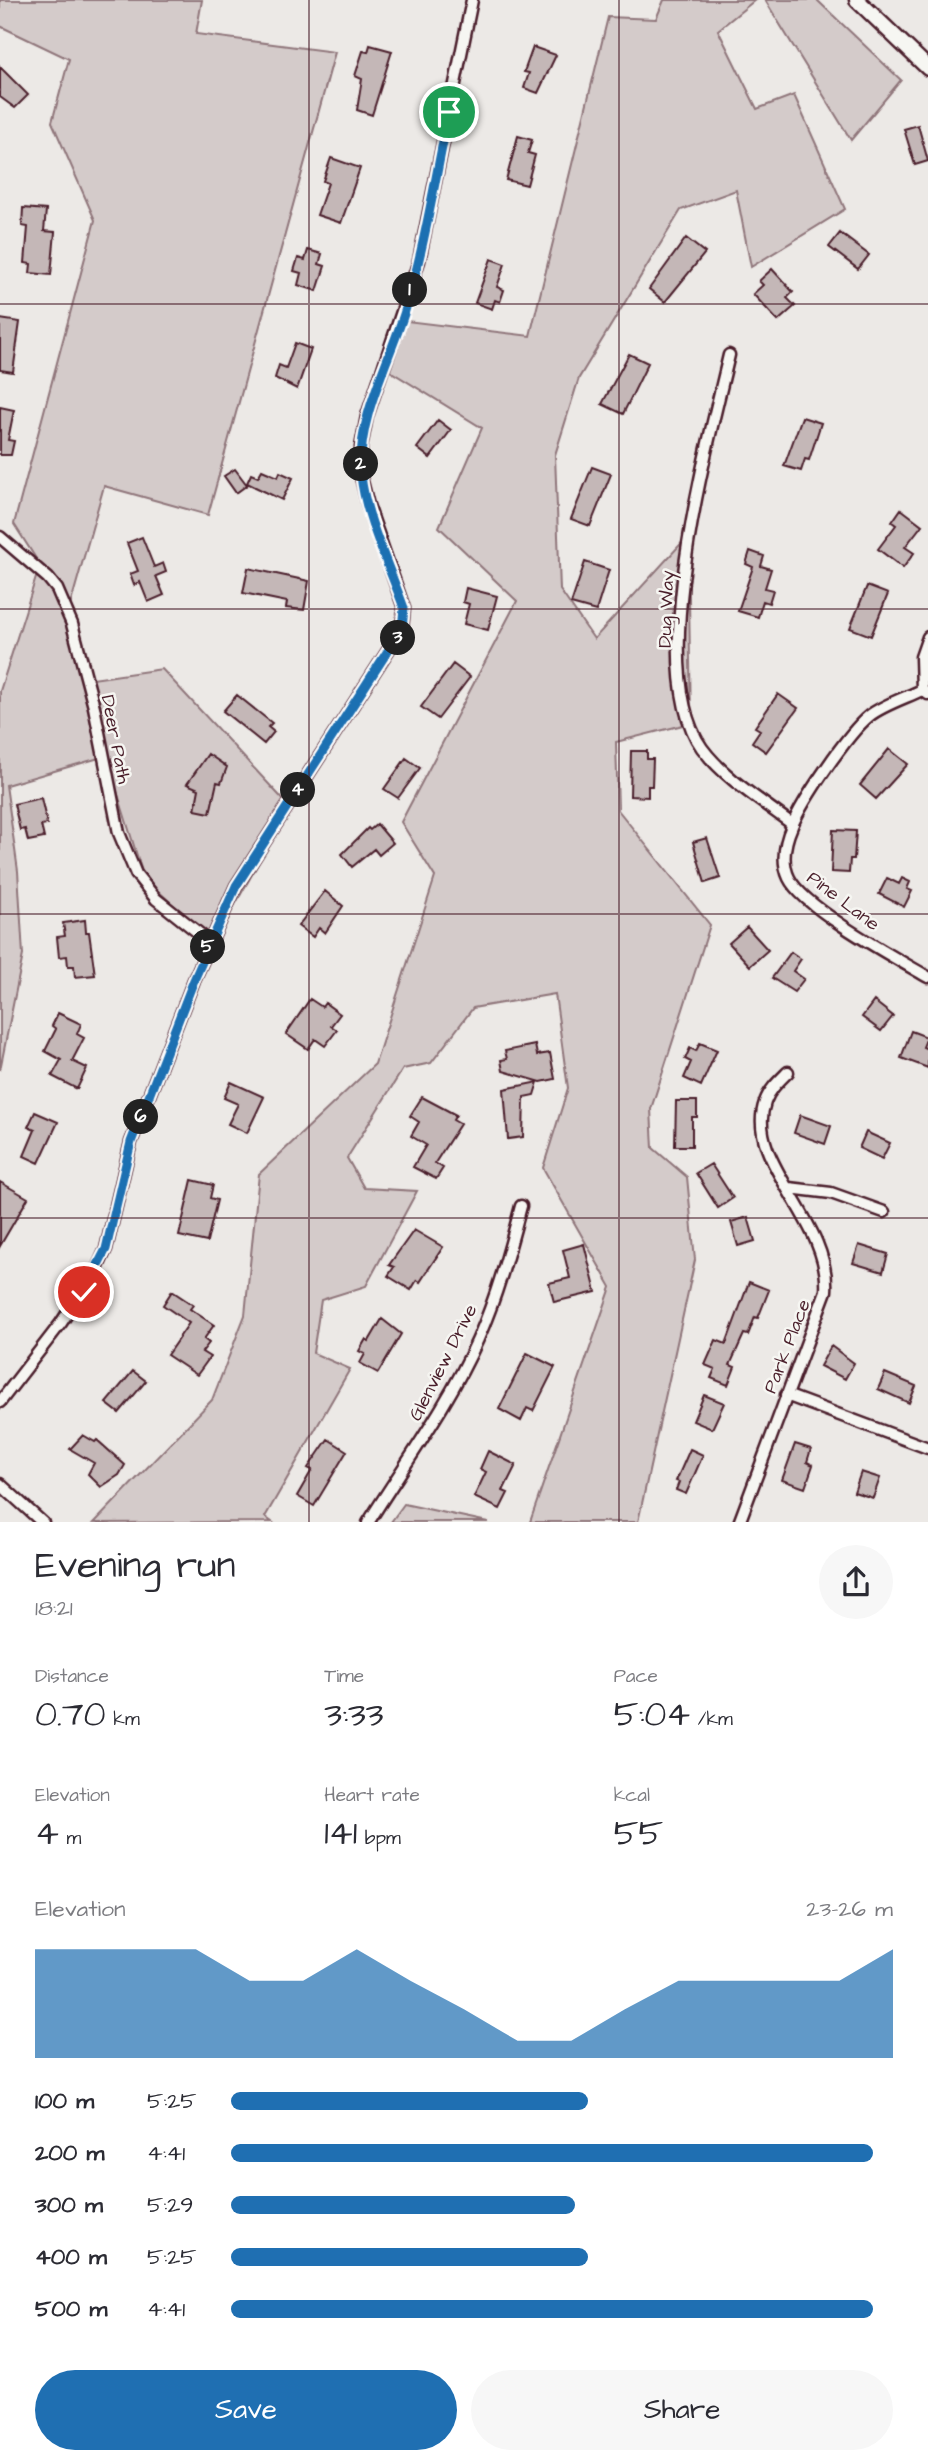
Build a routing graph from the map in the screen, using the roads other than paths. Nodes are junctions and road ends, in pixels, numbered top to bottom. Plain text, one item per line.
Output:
1 (472, 0) edge
2 (858, 0) edge
3 (928, 68) edge
4 (729, 355) dead end
5 (0, 537) edge
6 (928, 637) edge
7 (925, 692) edge
8 (792, 824) junction
9 (210, 942) junction
10 (928, 977) edge
11 (788, 1072) dead end
12 (789, 1188) junction
13 (521, 1206) dead end
14 (884, 1213) dead end
15 (786, 1395) junction
16 (0, 1402) edge
17 (928, 1448) edge
18 (0, 1484) edge
19 (43, 1522) edge
20 (368, 1522) edge
21 (739, 1522) edge

1 - 9 street
2 - 3 main road
4 - 8 street, Dug Way
5 - 9 street, Deer Path
6 - 7 street
7 - 8 street
8 - 10 street, Pine Lane
9 - 16 street
11 - 12 street, Park Place
12 - 14 street
12 - 15 street, Park Place
13 - 20 street, Glenview Drive
15 - 17 street
15 - 21 street, Park Place
18 - 19 street

